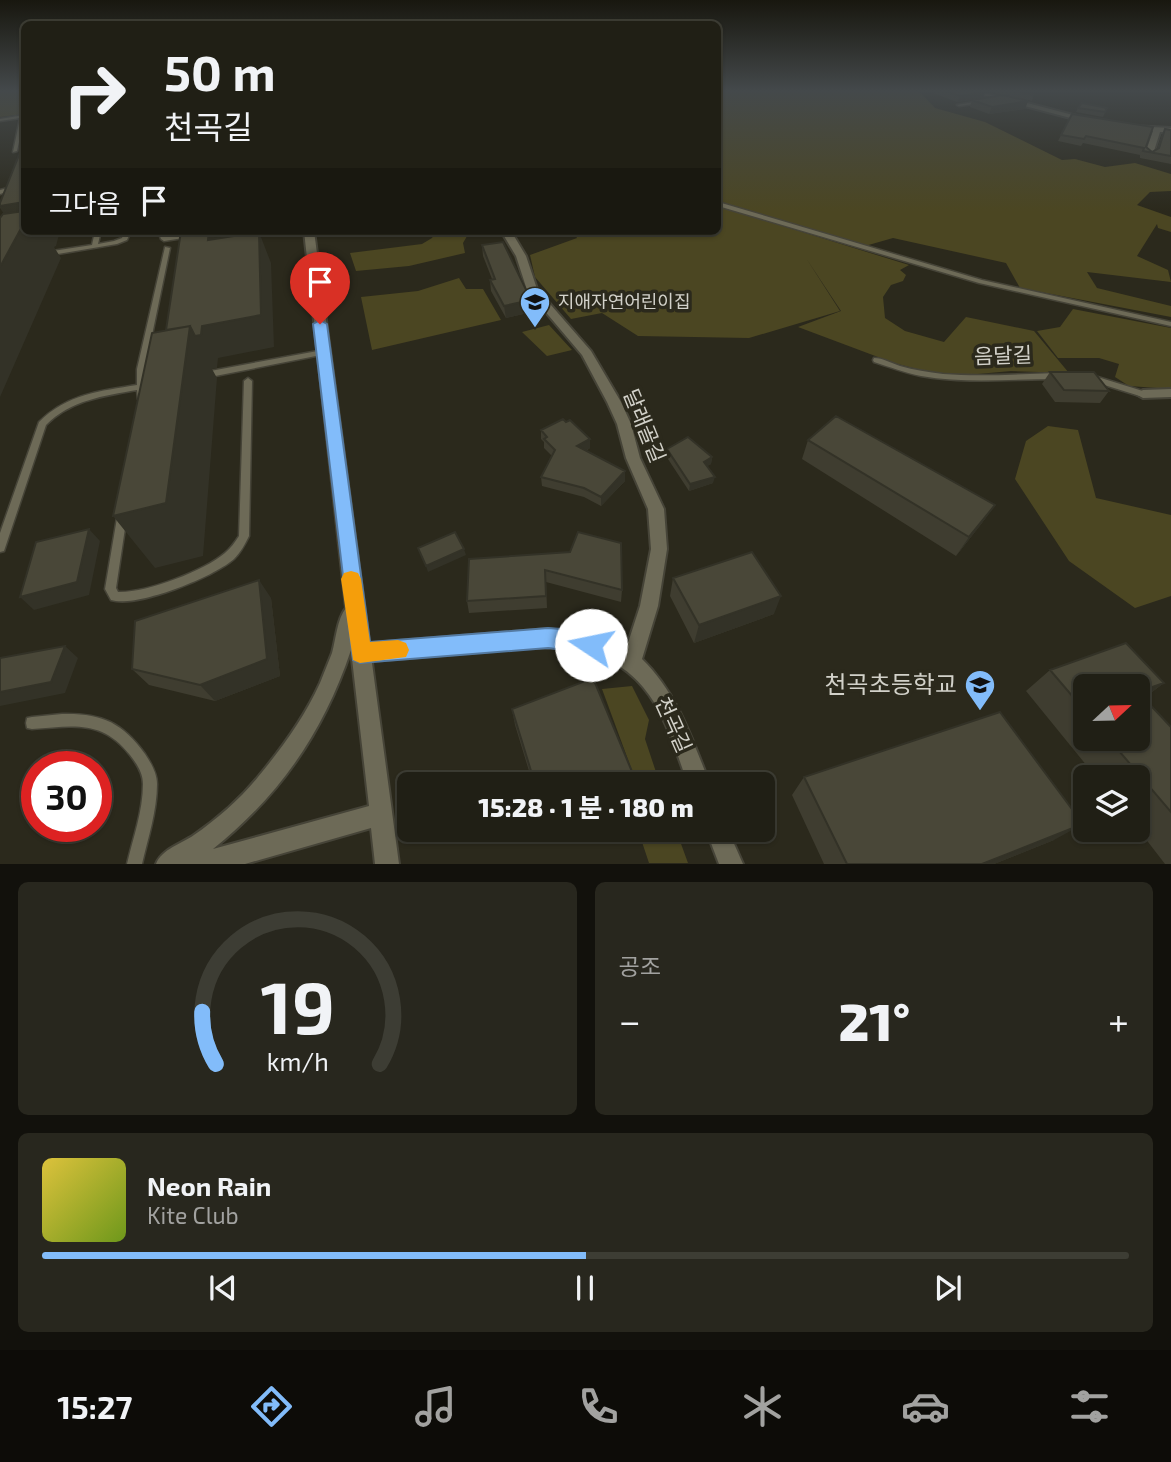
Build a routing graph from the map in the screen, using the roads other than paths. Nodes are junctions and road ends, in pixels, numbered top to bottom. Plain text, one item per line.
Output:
1 (20, 130) edge
2 (1157, 130) edge
3 (15, 151) dead end
4 (1149, 153) edge
5 (21, 187) edge
6 (0, 192) edge
7 (721, 205) edge
8 (97, 235) edge
9 (125, 235) edge
10 (161, 235) edge
11 (191, 235) edge
12 (309, 235) edge
13 (508, 235) edge
14 (95, 246) junction
15 (167, 248) dead end
16 (35, 256) dead end
17 (1171, 324) edge
18 (323, 352) junction
19 (877, 360) dead end
20 (195, 376) dead end
21 (1070, 376) edge
22 (1080, 377) edge
23 (248, 381) dead end
24 (154, 384) edge
25 (140, 387) junction
26 (1171, 393) edge
27 (1143, 394) joint
28 (142, 403) edge
29 (124, 508) edge
30 (0, 548) edge
31 (354, 599) junction
32 (360, 653) junction
33 (631, 662) junction
34 (32, 723) dead end
35 (694, 772) edge
36 (380, 814) junction
37 (723, 842) edge
38 (134, 863) edge
39 (168, 863) edge
40 (202, 863) edge
41 (387, 863) edge
42 (731, 863) edge

1 - 3 lane
2 - 4 street
5 - 6 lane
7 - 17 lane
8 - 14 lane
9 - 14 lane
10 - 11 lane
12 - 18 street
13 - 33 street, 달래골길
14 - 16 lane
15 - 25 lane
18 - 20 lane
18 - 31 street
19 - 21 lane, 음달길
22 - 27 lane
23 - 29 lane
24 - 25 lane
25 - 28 lane
25 - 30 lane
26 - 27 street
31 - 32 street
31 - 39 street
32 - 33 street, 천곡길
32 - 36 street
33 - 35 street, 천곡길
34 - 38 lane
36 - 40 street
36 - 41 street
37 - 42 street

